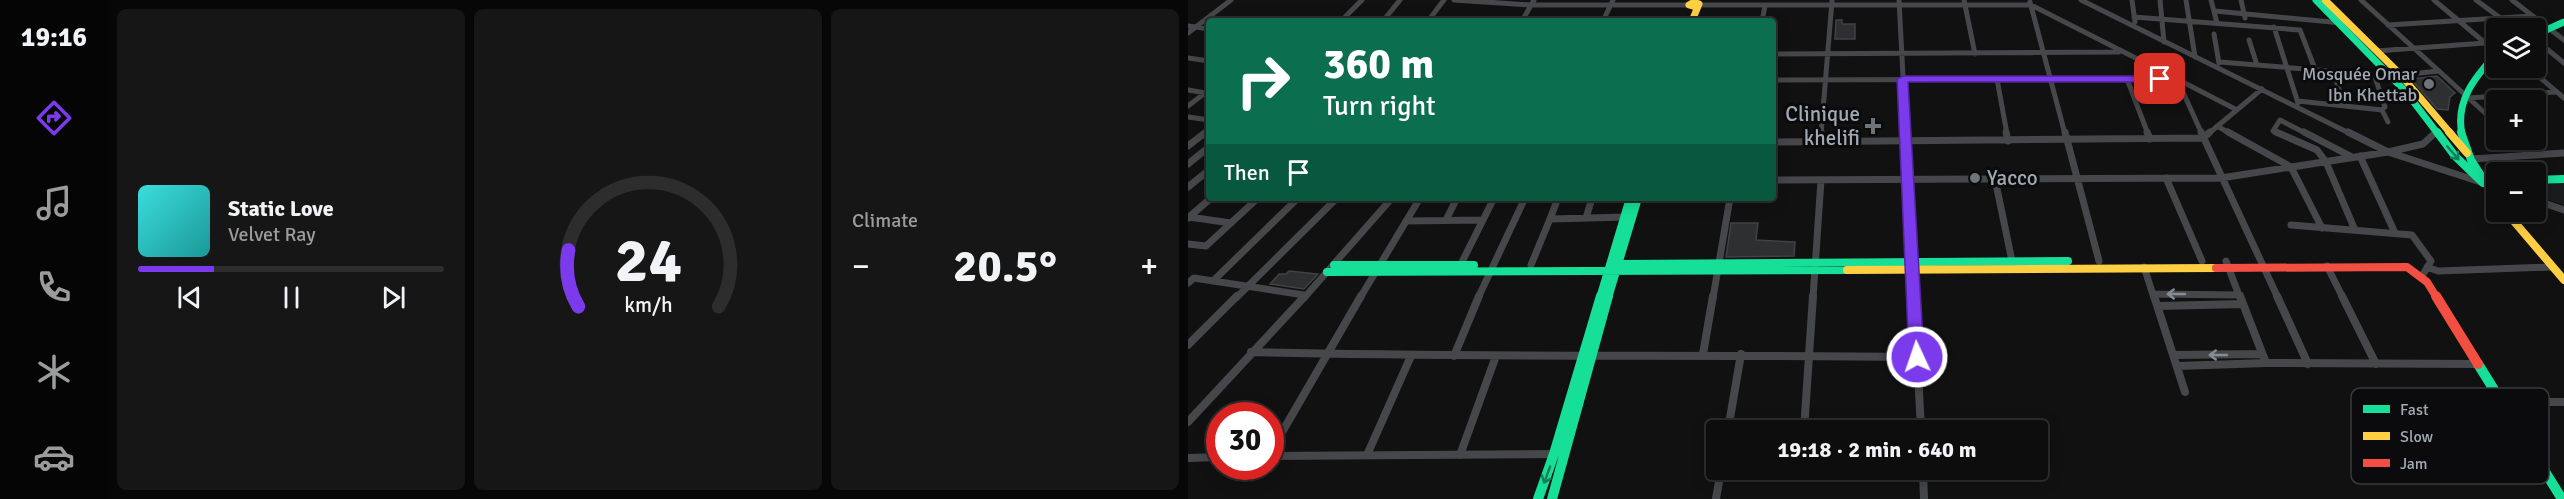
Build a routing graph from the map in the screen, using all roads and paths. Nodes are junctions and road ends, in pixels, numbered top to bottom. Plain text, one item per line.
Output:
1 (1231, 0) edge
2 (1362, 0) edge
3 (1401, 0) edge
4 (1444, 0) edge
5 (1454, 0) edge
6 (2081, 0) edge
7 (2132, 0) edge
8 (2160, 0) edge
9 (2186, 0) edge
10 (2211, 0) edge
11 (2241, 0) edge
12 (2316, 0) edge
13 (2325, 0) edge
14 (2361, 0) edge
15 (2434, 0) edge
16 (2476, 0) edge
17 (2512, 0) edge
18 (1832, 2) edge
19 (2030, 2) edge
20 (1532, 3) edge
21 (1612, 3) edge
22 (1899, 3) edge
23 (1964, 3) edge
24 (1694, 4) edge
25 (1765, 6) junction
26 (2214, 11) junction
27 (2244, 14) junction
28 (2532, 15) junction
29 (2134, 17) junction
30 (2499, 17) junction
31 (1208, 18) edge
32 (1344, 18) edge
33 (1386, 18) edge
34 (1430, 18) edge
35 (1524, 18) edge
36 (1604, 18) edge
37 (1687, 18) edge
38 (1763, 18) edge
39 (1206, 20) edge
40 (2163, 20) junction
41 (2458, 21) junction
42 (2189, 22) junction
43 (2564, 22) edge
44 (2217, 23) junction
45 (2343, 23) junction
46 (2247, 25) junction
47 (2388, 25) junction
48 (1188, 26) edge
49 (1197, 27) junction
50 (2136, 27) junction
51 (2274, 27) junction
52 (1206, 28) edge
53 (2550, 28) junction
54 (2564, 28) edge
55 (2546, 30) edge
56 (1188, 33) edge
57 (2214, 34) dead end
58 (2249, 40) dead end
59 (2564, 40) edge
60 (2164, 42) junction
61 (2485, 43) joint
62 (2546, 47) edge
63 (2414, 48) junction
64 (2376, 51) junction
65 (2122, 52) junction
66 (1776, 54) edge
67 (1828, 54) junction
68 (1902, 54) junction
69 (1975, 54) junction
70 (2044, 54) junction
71 (2195, 57) junction
72 (1188, 58) edge
73 (1206, 61) edge
74 (2220, 62) junction
75 (2486, 62) edge
76 (2564, 63) edge
77 (2257, 65) junction
78 (2214, 66) junction
79 (2287, 68) junction
80 (2315, 69) junction
81 (2333, 71) junction
82 (2439, 71) junction
83 (2374, 75) junction
84 (2396, 75) junction
85 (2540, 78) edge
86 (1903, 79) junction
87 (1997, 79) junction
88 (2050, 79) junction
89 (2127, 79) junction
90 (2177, 79) junction
91 (1776, 80) edge
92 (1826, 80) junction
93 (2262, 89) junction
94 (1188, 90) edge
95 (1206, 92) edge
96 (2556, 92) junction
97 (1206, 93) edge
98 (2466, 95) junction
99 (2564, 98) edge
100 (2298, 101) junction
101 (2344, 105) junction
102 (1188, 106) edge
103 (2300, 108) junction
104 (2236, 110) junction
105 (2382, 110) junction
106 (2486, 114) edge
107 (1188, 117) edge
108 (1206, 120) edge
109 (2388, 122) dead end
110 (2217, 126) junction
111 (1206, 132) edge
112 (2436, 132) junction
113 (2203, 138) junction
114 (2150, 139) junction
115 (2067, 140) junction
116 (2008, 141) junction
117 (1776, 142) edge
118 (1820, 142) junction
119 (1906, 142) junction
120 (1188, 146) edge
121 (1206, 150) edge
122 (2525, 150) edge
123 (2388, 152) junction
124 (2564, 153) edge
125 (2531, 155) junction
126 (2469, 156) junction
127 (2356, 157) junction
128 (2326, 162) junction
129 (1188, 165) edge
130 (2291, 167) junction
131 (1206, 172) edge
132 (2166, 178) junction
133 (2221, 178) junction
134 (1907, 179) junction
135 (1995, 179) junction
136 (2078, 179) junction
137 (2564, 179) edge
138 (1776, 180) edge
139 (1821, 180) junction
140 (2546, 180) edge
141 (2483, 183) junction
142 (2486, 183) edge
143 (2486, 184) edge
144 (1188, 186) edge
145 (2486, 187) edge
146 (1208, 201) edge
147 (1255, 201) edge
148 (1296, 201) edge
149 (1334, 201) edge
150 (1389, 201) edge
151 (1418, 201) edge
152 (1456, 201) edge
153 (1492, 201) edge
154 (1524, 201) edge
155 (1557, 201) edge
156 (1591, 201) edge
157 (1630, 201) edge
158 (1636, 201) edge
159 (1730, 201) edge
160 (2546, 204) edge
161 (2564, 210) edge
162 (1189, 217) edge
163 (1628, 217) junction
164 (1586, 218) junction
165 (1550, 219) junction
166 (1446, 220) junction
167 (1483, 220) junction
168 (1406, 221) junction
169 (2514, 222) edge
170 (1231, 223) junction
171 (2291, 225) dead end
172 (2322, 228) junction
173 (2355, 230) junction
174 (2396, 233) junction
175 (1188, 244) edge
176 (2012, 261) junction
177 (2099, 261) junction
178 (2202, 261) junction
179 (2228, 264) junction
180 (2262, 264) junction
181 (1531, 265) junction
182 (1912, 265) junction
183 (1719, 266) junction
184 (1816, 266) junction
185 (2327, 266) junction
186 (1612, 267) junction
187 (2144, 267) junction
188 (2552, 267) junction
189 (1330, 268) junction
190 (1376, 268) junction
191 (1459, 268) junction
192 (1491, 268) junction
193 (2388, 269) junction
194 (2424, 272) junction
195 (1190, 279) edge
196 (1214, 280) junction
197 (2564, 280) edge
198 (1248, 286) junction
199 (2154, 294) junction
200 (1304, 295) junction
201 (2240, 295) junction
202 (2243, 304) junction
203 (2158, 306) junction
204 (1188, 345) edge
205 (1251, 352) junction
206 (1325, 354) junction
207 (1703, 354) junction
208 (1741, 354) junction
209 (2262, 354) junction
210 (1587, 355) junction
211 (2174, 355) junction
212 (1411, 356) junction
213 (1454, 356) junction
214 (1496, 356) junction
215 (1810, 357) junction
216 (1917, 357) junction
217 (2266, 363) junction
218 (2308, 364) junction
219 (2376, 364) junction
220 (2478, 364) junction
221 (2178, 366) junction
222 (2493, 388) edge
223 (2186, 392) dead end
224 (1730, 420) edge
225 (1805, 420) edge
226 (1920, 420) edge
227 (1188, 422) edge
228 (1284, 429) edge
229 (1554, 454) junction
230 (1284, 455) edge
231 (1367, 455) junction
232 (1460, 455) junction
233 (1564, 455) junction
234 (1206, 457) edge
235 (1188, 458) edge
236 (2549, 478) edge
237 (1719, 480) edge
238 (1923, 480) edge
239 (1538, 499) edge
240 (1552, 499) edge
241 (1716, 499) edge
242 (1924, 499) edge
243 (2562, 499) edge

1 - 31 street
2 - 32 street
3 - 33 street
4 - 34 street
5 - 20 street
6 - 50 street
7 - 29 street
8 - 40 street
9 - 42 street
10 - 26 street
11 - 27 street
12 - 45 street
13 - 45 street
14 - 47 street
15 - 41 street
16 - 30 street
17 - 28 street
18 - 22 street
18 - 25 street
18 - 67 street
19 - 23 street
19 - 65 street
19 - 70 street
20 - 21 street
20 - 35 street
21 - 24 street
21 - 36 street
22 - 23 street
22 - 68 street
23 - 69 street
24 - 25 street
24 - 37 street
25 - 38 street
26 - 27 street
26 - 44 street
27 - 45 street
27 - 46 street
28 - 30 street
28 - 53 street
29 - 40 street
29 - 50 street
30 - 41 street
39 - 49 street
40 - 42 street
40 - 60 street
41 - 47 street
41 - 61 street
42 - 44 street
42 - 71 street
43 - 53 street
44 - 46 street
45 - 64 street
45 - 84 street
46 - 51 street
47 - 63 street
48 - 49 street
49 - 52 street
49 - 56 street
50 - 60 street
51 - 79 street
51 - 80 street
53 - 54 street
53 - 55 street
53 - 59 street
57 - 74 street
58 - 77 street
60 - 71 street
61 - 63 street
62 - 76 street
63 - 64 street
63 - 82 street
64 - 84 street
65 - 70 street
65 - 90 street
66 - 67 street
67 - 68 street
67 - 92 street
68 - 69 street
68 - 86 street
69 - 70 street
70 - 88 street
71 - 78 street
72 - 73 street
74 - 77 street
74 - 78 street
75 - 98 street
77 - 79 street
78 - 93 street
79 - 80 street
79 - 100 street
80 - 81 street
81 - 83 street
81 - 101 street
82 - 84 street
82 - 98 street
83 - 84 street
83 - 105 street
84 - 112 street
84 - 126 street
85 - 96 street
86 - 87 street
86 - 92 street
86 - 119 street
87 - 88 street
87 - 116 street
88 - 89 street
88 - 115 street
89 - 90 street
89 - 114 street
90 - 104 street
90 - 113 street
91 - 92 street
92 - 118 street
93 - 103 street
93 - 104 street
94 - 95 street
96 - 98 street
96 - 99 street
97 - 102 street
98 - 106 street
98 - 126 street
100 - 101 street
100 - 103 street
101 - 105 street
103 - 123 street
104 - 110 street
105 - 109 street
107 - 108 street
110 - 113 street
110 - 130 street
111 - 120 street
112 - 123 street
112 -> 141 street
113 - 114 street
113 - 133 street
114 - 115 street
115 - 116 street
115 - 136 street
116 - 119 street
117 - 118 street
118 - 119 street
119 - 134 street
121 - 129 street
122 - 125 street
123 - 127 street
123 - 141 street
124 - 125 street
125 - 126 street
126 - 141 street
127 - 128 street
127 - 128 street
127 - 174 street
128 - 130 street
128 - 173 street
130 - 133 street
130 - 172 street
131 - 144 street
132 - 133 street
132 - 136 street
132 - 178 street
133 - 180 street
134 - 135 street
134 - 139 street
134 - 182 street
135 - 136 street
135 - 176 street
136 - 177 street
137 - 140 street
138 - 139 street
139 - 184 street
141 - 142 street
141 - 143 street
141 - 145 street
146 - 162 street
147 - 170 street
148 - 196 street
149 - 198 street
150 - 189 street
151 - 168 street
152 - 166 street
153 - 167 street
154 - 192 street
155 - 165 street
156 - 164 street
157 - 163 street
158 - 163 street
159 - 183 street
160 - 161 street
162 - 170 street
163 - 164 street
163 - 186 street
164 - 165 street
165 - 181 street
166 - 167 street
166 - 168 street
167 - 191 street
168 - 190 street
169 - 188 street
170 - 175 street
171 - 172 street
172 - 173 street
173 - 174 street
174 - 194 street
176 - 177 street
176 - 182 street
177 - 178 street
178 - 179 street
179 - 180 street
179 - 187 street
179 - 201 street
180 - 185 street
180 - 193 street
180 - 218 street
181 - 186 street
181 - 192 street
182 - 184 street
182 - 187 street
182 - 216 street
183 - 184 street
183 - 186 street
183 - 207 street
184 - 215 street
185 - 193 street
185 - 219 street
186 - 192 street
186 - 210 street
187 - 199 street
188 - 194 street
188 - 197 street
189 - 190 street
189 - 200 street
190 - 191 street
190 - 206 street
191 - 192 street
192 - 213 street
193 - 194 street
194 - 220 street
195 - 196 street
196 - 198 street
198 - 200 street
198 - 204 street
201 -> 199 street
199 - 203 street
200 - 205 street
201 - 202 street
202 - 203 street
202 - 209 street
203 - 211 street
205 - 206 street
205 - 227 street
206 - 212 street
206 - 228 street
207 - 208 street
207 - 210 street
208 - 215 street
208 - 224 street
209 -> 211 street
209 - 217 street
210 - 214 street
210 - 229 street
210 - 233 street
211 - 221 street
212 - 213 street
212 - 231 street
213 - 214 street
214 - 232 street
215 - 216 street
215 - 225 street
216 - 226 street
217 - 218 street
217 - 221 street
218 - 219 street
219 - 220 street
220 - 222 street
221 - 223 street
229 - 232 street
229 - 233 street
229 -> 239 street
230 - 231 street
231 - 232 street
233 - 240 street
234 - 235 street
236 - 243 street
237 - 241 street
238 - 242 street

